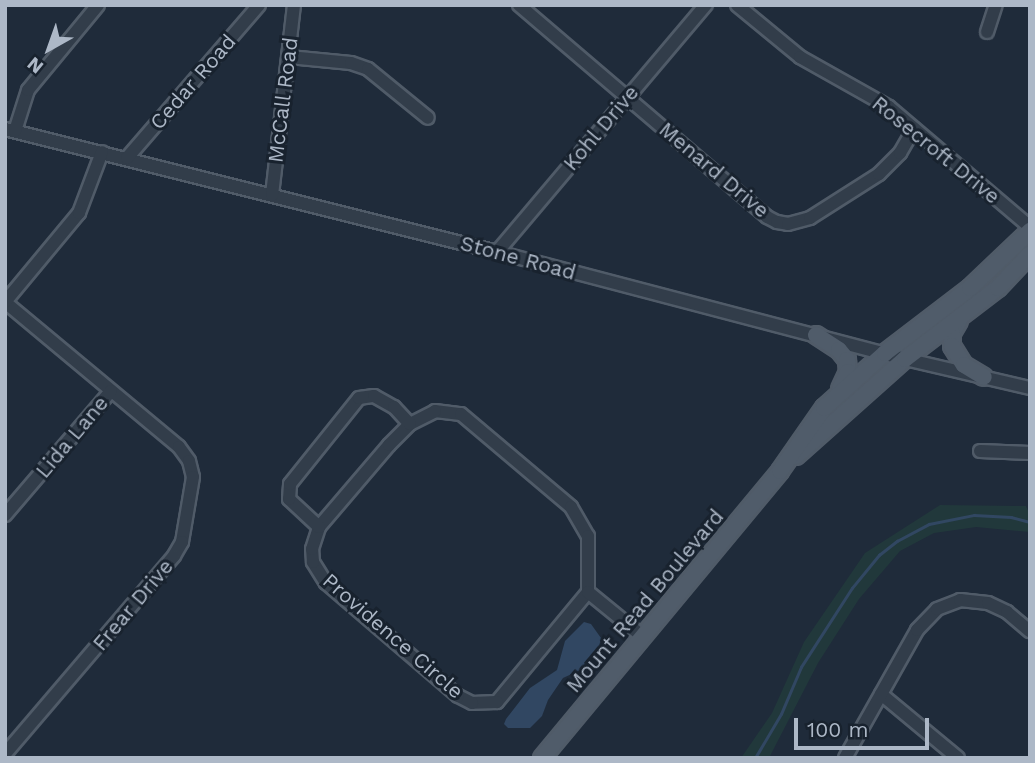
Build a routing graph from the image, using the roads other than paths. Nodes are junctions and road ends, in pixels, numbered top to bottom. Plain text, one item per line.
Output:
1 (98, 5) edge
2 (258, 5) edge
3 (294, 5) edge
4 (519, 5) edge
5 (706, 5) edge
6 (737, 5) edge
7 (996, 5) edge
8 (987, 32) dead end
9 (289, 57) junction
10 (627, 97) junction
11 (428, 118) dead end
12 (914, 129) junction
13 (10, 130) edge
14 (102, 152) junction
15 (127, 158) junction
16 (272, 195) junction
17 (1030, 229) edge
18 (496, 252) junction
19 (1030, 254) edge
20 (5, 302) edge
21 (965, 313) junction
22 (816, 335) junction
23 (885, 353) junction
24 (905, 359) junction
25 (984, 377) junction
26 (1030, 388) edge
27 (111, 391) junction
28 (832, 400) junction
29 (410, 424) junction
30 (980, 451) dead end
31 (1030, 453) edge
32 (780, 471) junction
33 (5, 515) edge
34 (319, 527) junction
35 (588, 592) junction
36 (1030, 631) edge
37 (642, 635) junction
38 (881, 694) junction
39 (5, 754) edge
40 (542, 758) edge
41 (845, 758) edge
42 (958, 758) edge

1 - 13 street
2 - 15 street, Cedar Road
3 - 9 street, McCall Road
4 - 10 street, Menard Drive
5 - 10 street, Kohl Drive
6 - 12 street, Rosecroft Drive
7 - 8 street
9 - 11 street
9 - 16 street, McCall Road
10 - 12 street, Menard Drive
10 - 18 street, Kohl Drive
12 - 17 street, Rosecroft Drive
13 - 14 street, Stone Road
14 - 15 street, Stone Road
14 - 20 street
15 - 16 street, Stone Road
16 - 18 street, Stone Road
17 - 23 main road, Mount Read Boulevard
18 - 22 street, Stone Road
19 - 21 main road, Mount Read Boulevard
20 - 27 street, Frear Drive
21 - 24 main road, Mount Read Boulevard
21 - 25 main road
22 - 23 street, Stone Road
22 - 28 main road
23 - 24 street, Stone Road
23 - 28 main road, Mount Read Boulevard
24 - 25 street, Stone Road
24 - 32 main road, Mount Read Boulevard
25 - 26 street, Stone Road
27 - 33 street, Lida Lane
27 - 39 street, Frear Drive
28 - 32 main road, Mount Read Boulevard
29 - 34 street
29 - 34 street
29 - 35 street
30 - 31 street
32 - 37 main road, Mount Read Boulevard
34 - 35 street, Providence Circle
35 - 37 street
36 - 38 street
37 - 40 main road, Mount Read Boulevard
38 - 41 street
38 - 42 street

